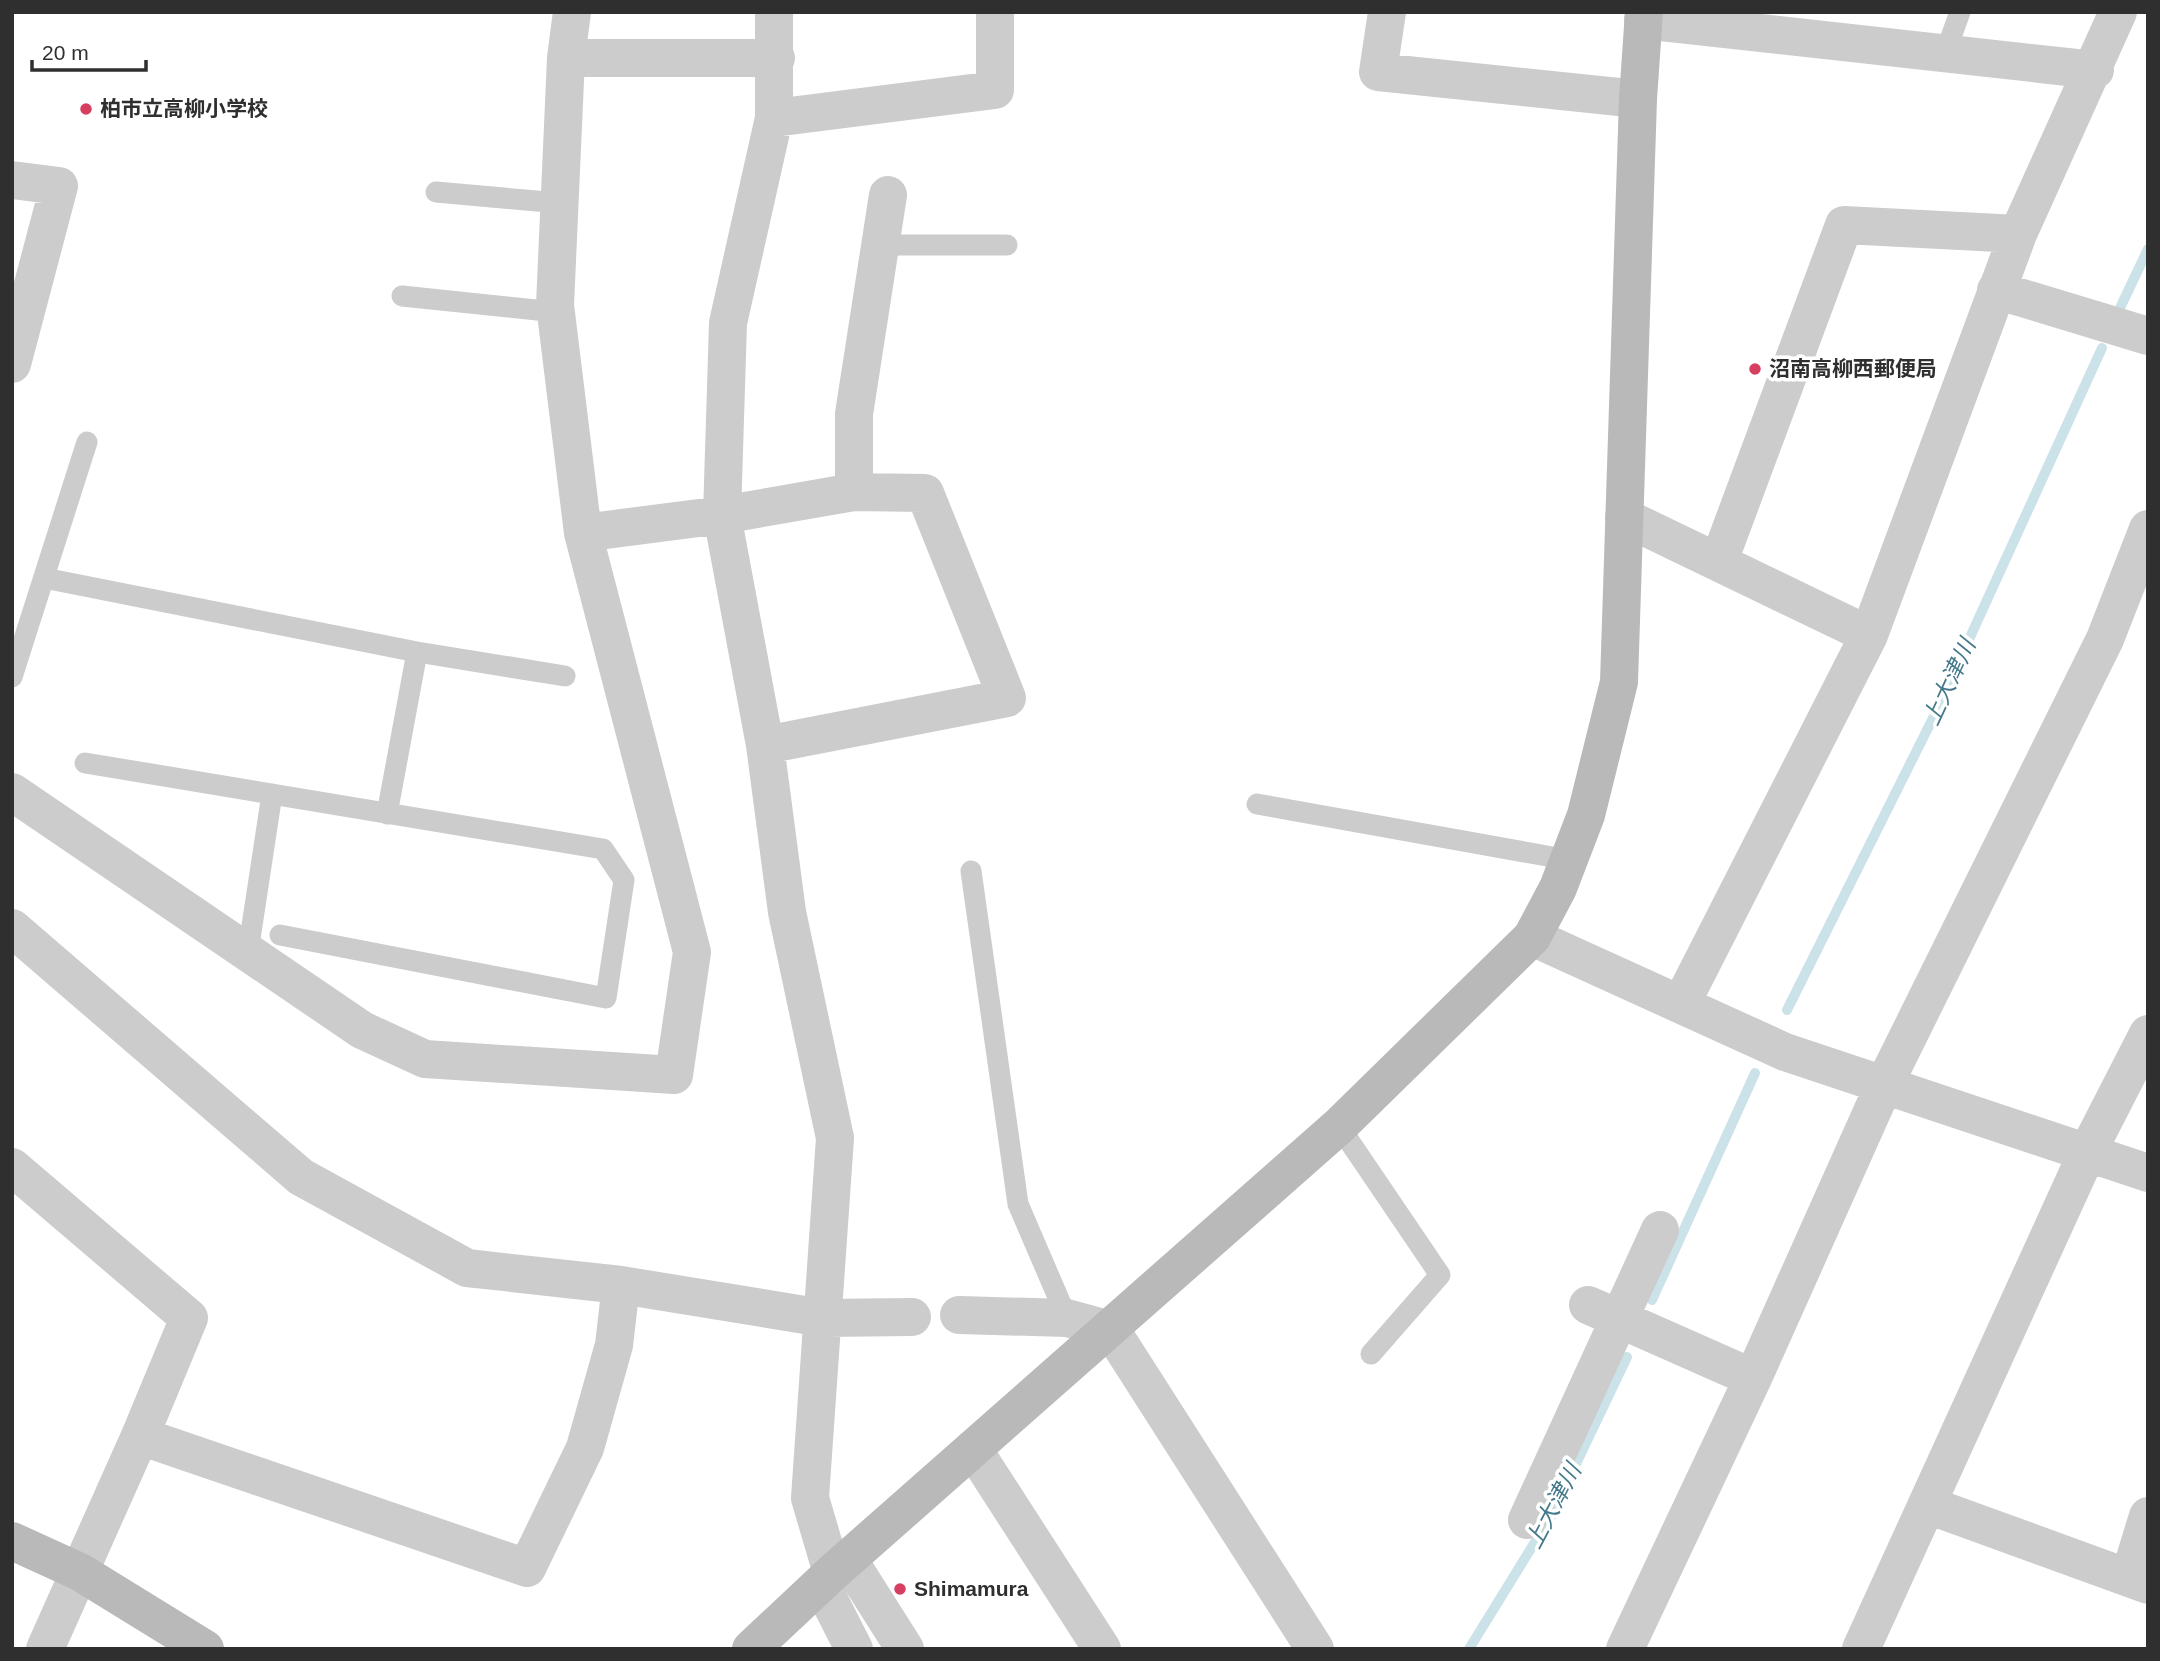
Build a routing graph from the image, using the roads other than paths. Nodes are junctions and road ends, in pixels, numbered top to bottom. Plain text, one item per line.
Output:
1 (572, 12) edge
2 (774, 12) edge
3 (995, 12) edge
4 (1387, 12) edge
5 (1960, 12) edge
6 (2118, 12) edge
7 (1644, 16) edge
8 (1946, 51) junction
9 (566, 58) junction
10 (776, 58) junction
11 (2095, 70) junction
12 (1638, 99) junction
13 (775, 118) junction
14 (12, 180) edge
15 (436, 192) dead end
16 (888, 194) dead end
17 (559, 204) junction
18 (2018, 234) junction
19 (880, 245) junction
20 (1007, 245) dead end
21 (1996, 290) junction
22 (402, 296) dead end
23 (556, 313) junction
24 (2148, 335) edge
25 (12, 364) edge
26 (87, 442) dead end
27 (854, 492) junction
28 (722, 515) junction
29 (1624, 517) junction
30 (2148, 529) edge
31 (583, 533) junction
32 (1719, 561) junction
33 (44, 578) junction
34 (1869, 635) junction
35 (417, 652) junction
36 (565, 676) dead end
37 (12, 677) edge
38 (765, 744) junction
39 (85, 763) dead end
40 (12, 792) edge
41 (272, 794) junction
42 (1257, 804) dead end
43 (387, 814) junction
44 (1569, 860) junction
45 (971, 872) dead end
46 (12, 928) edge
47 (1531, 937) junction
48 (264, 944) junction
49 (1681, 1004) junction
50 (2148, 1034) edge
51 (1884, 1085) junction
52 (1339, 1126) junction
53 (2087, 1153) junction
54 (12, 1167) edge
55 (2148, 1173) edge
56 (1660, 1230) dead end
57 (621, 1285) junction
58 (1604, 1312) junction
59 (959, 1314) dead end
60 (912, 1317) dead end
61 (823, 1318) junction
62 (1066, 1318) junction
63 (1111, 1329) junction
64 (1371, 1354) dead end
65 (1754, 1378) junction
66 (140, 1436) junction
67 (973, 1449) junction
68 (1928, 1505) junction
69 (2148, 1516) edge
70 (1527, 1520) dead end
71 (12, 1541) edge
72 (80, 1572) junction
73 (834, 1572) junction
74 (2138, 1581) edge
75 (45, 1649) edge
76 (205, 1649) edge
77 (751, 1649) edge
78 (854, 1649) edge
79 (905, 1649) edge
80 (1102, 1649) edge
81 (1315, 1649) edge
82 (1625, 1649) edge
83 (1861, 1649) edge

1 - 9 street
2 - 10 street
3 - 13 street
4 - 12 street
5 - 8 lane
6 - 11 street
7 - 8 street
7 - 12 street
8 - 11 street
9 - 10 street
9 - 17 street
10 - 13 street
11 - 18 street
12 - 29 street
13 - 28 street
14 - 25 street
15 - 17 lane
16 - 19 street
17 - 23 street
18 - 21 street
18 - 32 street
19 - 20 lane
19 - 27 street
21 - 24 street
21 - 34 street
22 - 23 lane
23 - 31 street
26 - 33 lane
27 - 28 street
27 - 38 street
28 - 31 street
28 - 38 street
29 - 32 street
29 - 44 street
30 - 51 street
31 - 48 street
32 - 34 street
33 - 35 lane
33 - 37 lane
34 - 49 street
35 - 36 lane
35 - 43 lane
38 - 61 street
39 - 41 lane
40 - 48 street
41 - 43 lane
41 - 48 lane
42 - 44 lane
43 - 48 lane
44 - 47 street
45 - 62 lane
46 - 57 street
47 - 49 street
47 - 52 street
49 - 51 street
50 - 53 street
51 - 53 street
51 - 65 street
52 - 63 street
52 - 64 lane
53 - 55 street
53 - 68 street
54 - 66 street
56 - 58 street
57 - 61 street
57 - 66 street
58 - 65 street
58 - 70 street
59 - 62 street
60 - 61 street
61 - 73 street
62 - 63 street
63 - 67 street
63 - 81 street
65 - 82 street
66 - 72 street
67 - 73 street
67 - 80 street
68 - 74 street
68 - 83 street
69 - 74 street
71 - 72 street
72 - 75 street
72 - 76 street
73 - 77 street
73 - 78 street
73 - 79 street

